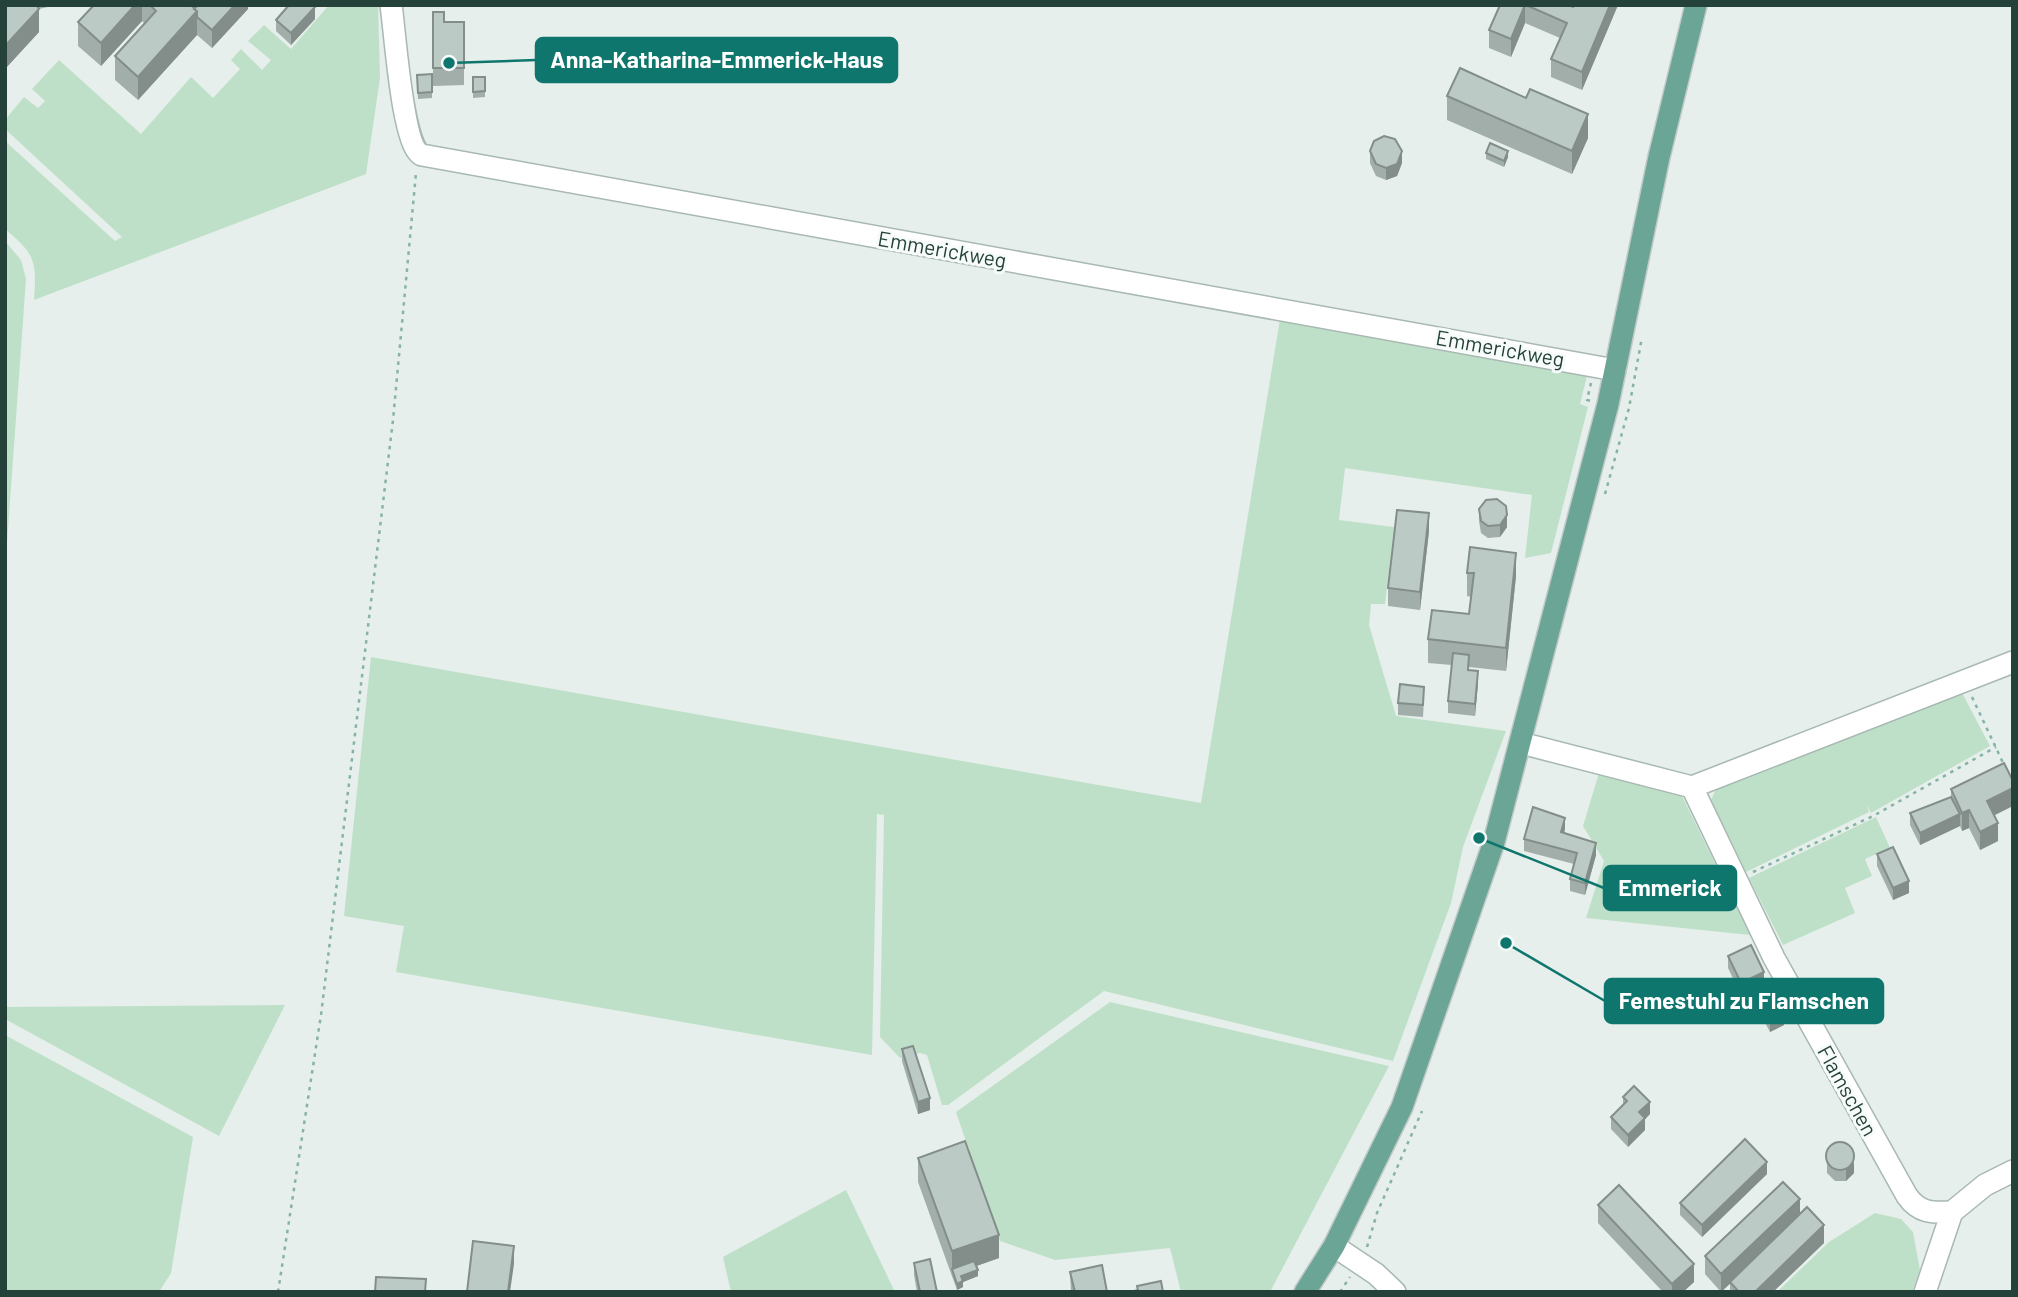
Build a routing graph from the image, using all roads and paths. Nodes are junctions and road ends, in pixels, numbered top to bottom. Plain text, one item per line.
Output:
1 (391, 5) edge
2 (1696, 5) edge
3 (417, 153) junction
4 (1615, 370) junction
5 (2013, 662) edge
6 (1964, 681) junction
7 (1521, 743) junction
8 (1996, 747) junction
9 (2007, 771) edge
10 (1692, 787) junction
11 (1749, 874) dead end
12 (2013, 1171) edge
13 (1952, 1212) junction
14 (1334, 1246) junction
15 (278, 1292) edge
16 (1305, 1292) edge
17 (1395, 1292) edge
18 (1925, 1292) edge

1 - 3 street
2 - 4 main road
3 - 4 street, Emmerickweg
3 - 15 path
4 - 7 main road
5 - 6 street
6 - 8 path
6 - 10 street
7 - 10 street
7 - 14 main road
8 - 9 path
8 - 11 path
10 - 13 street, Flamschen
12 - 13 street
13 - 18 street
14 - 16 main road
14 - 17 street

